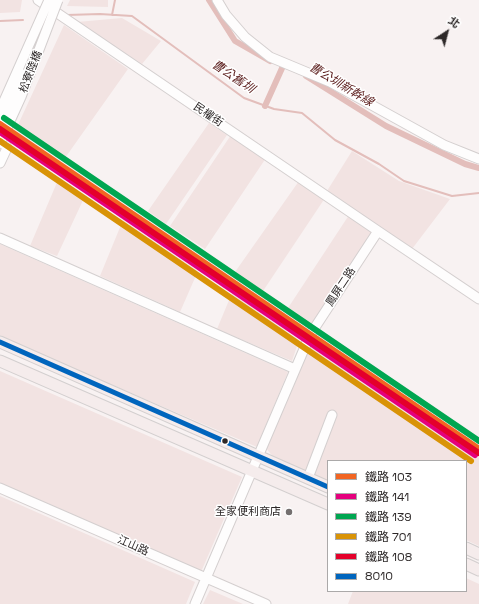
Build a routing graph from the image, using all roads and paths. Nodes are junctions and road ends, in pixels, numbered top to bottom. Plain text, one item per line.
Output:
1 (38, 0) edge
2 (49, 0) edge
3 (58, 0) edge
4 (217, 0) edge
5 (0, 94) edge
6 (0, 110) edge
7 (0, 126) edge
8 (0, 143) edge
9 (479, 159) edge
10 (0, 163) edge
11 (378, 231) junction
12 (0, 238) edge
13 (479, 299) edge
14 (0, 342) edge
15 (0, 361) edge
16 (295, 369) junction
17 (81, 378) junction
18 (74, 394) junction
19 (332, 415) dead end
20 (259, 457) junction
21 (252, 472) junction
22 (308, 478) junction
23 (327, 487) edge
24 (0, 488) edge
25 (327, 504) edge
26 (467, 548) edge
27 (479, 554) edge
28 (467, 564) edge
29 (479, 570) edge
30 (206, 578) junction
31 (195, 604) edge
32 (266, 604) edge

1 - 11 street, 民權街
2 - 5 street, 松寮陸橋, bridge
2 - 6 street, 松寮陸橋, bridge
3 - 7 street, 松寮陸橋, bridge
3 - 8 street, 松寮陸橋, bridge
4 - 9 street
8 - 10 street
11 - 13 street
11 - 16 street, 鳳屏二路
12 - 16 street
14 - 17 main road
15 - 18 main road
16 - 20 street, 鳳屏二路
17 - 18 main road
17 - 20 main road
18 - 21 main road
19 - 22 street
20 - 21 street, 鳳屏二路
20 - 22 main road
21 - 25 main road
21 - 30 street, 鳳屏二路
22 - 23 main road
24 - 30 street, 江山路
26 - 27 main road
28 - 29 main road
30 - 31 street, 鳳屏二路
30 - 32 street, 江山路

